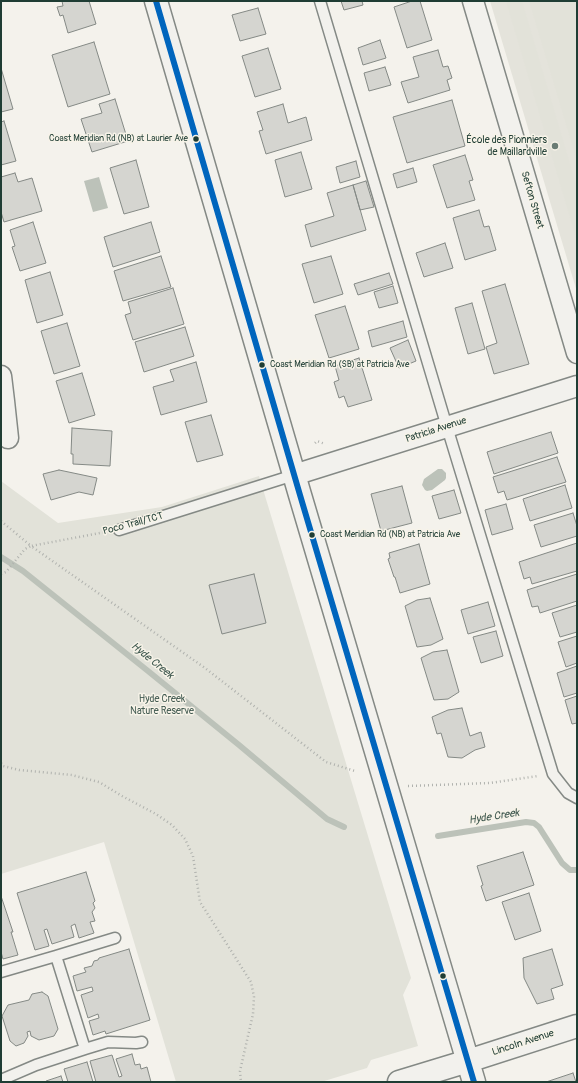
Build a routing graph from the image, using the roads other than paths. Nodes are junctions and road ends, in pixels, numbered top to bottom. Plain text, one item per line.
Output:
1 (156, 1) edge
2 (320, 1) edge
3 (473, 1) edge
4 (577, 353) edge
5 (1, 376) edge
6 (577, 386) edge
7 (447, 427) junction
8 (8, 438) dead end
9 (294, 475) junction
10 (119, 530) road end
11 (577, 798) edge
12 (115, 938) dead end
13 (56, 956) junction
14 (1, 972) edge
15 (577, 1026) edge
16 (142, 1042) dead end
17 (85, 1049) junction
18 (468, 1061) junction
19 (13, 1079) edge
20 (1, 1080) edge
21 (399, 1082) edge
22 (474, 1082) edge

1 - 9 main road
2 - 7 lane
3 - 4 street, Sefton Street
5 - 8 street
6 - 7 street, Patricia Avenue
7 - 9 street, Patricia Avenue
7 - 11 lane
9 - 10 lane, Poco Trail/TCT
9 - 18 main road
12 - 13 lane
13 - 14 lane
13 - 17 lane
15 - 18 main road, Lincoln Avenue
16 - 17 lane
17 - 19 lane
18 - 21 main road, Lincoln Avenue
18 - 22 main road
19 - 20 lane

